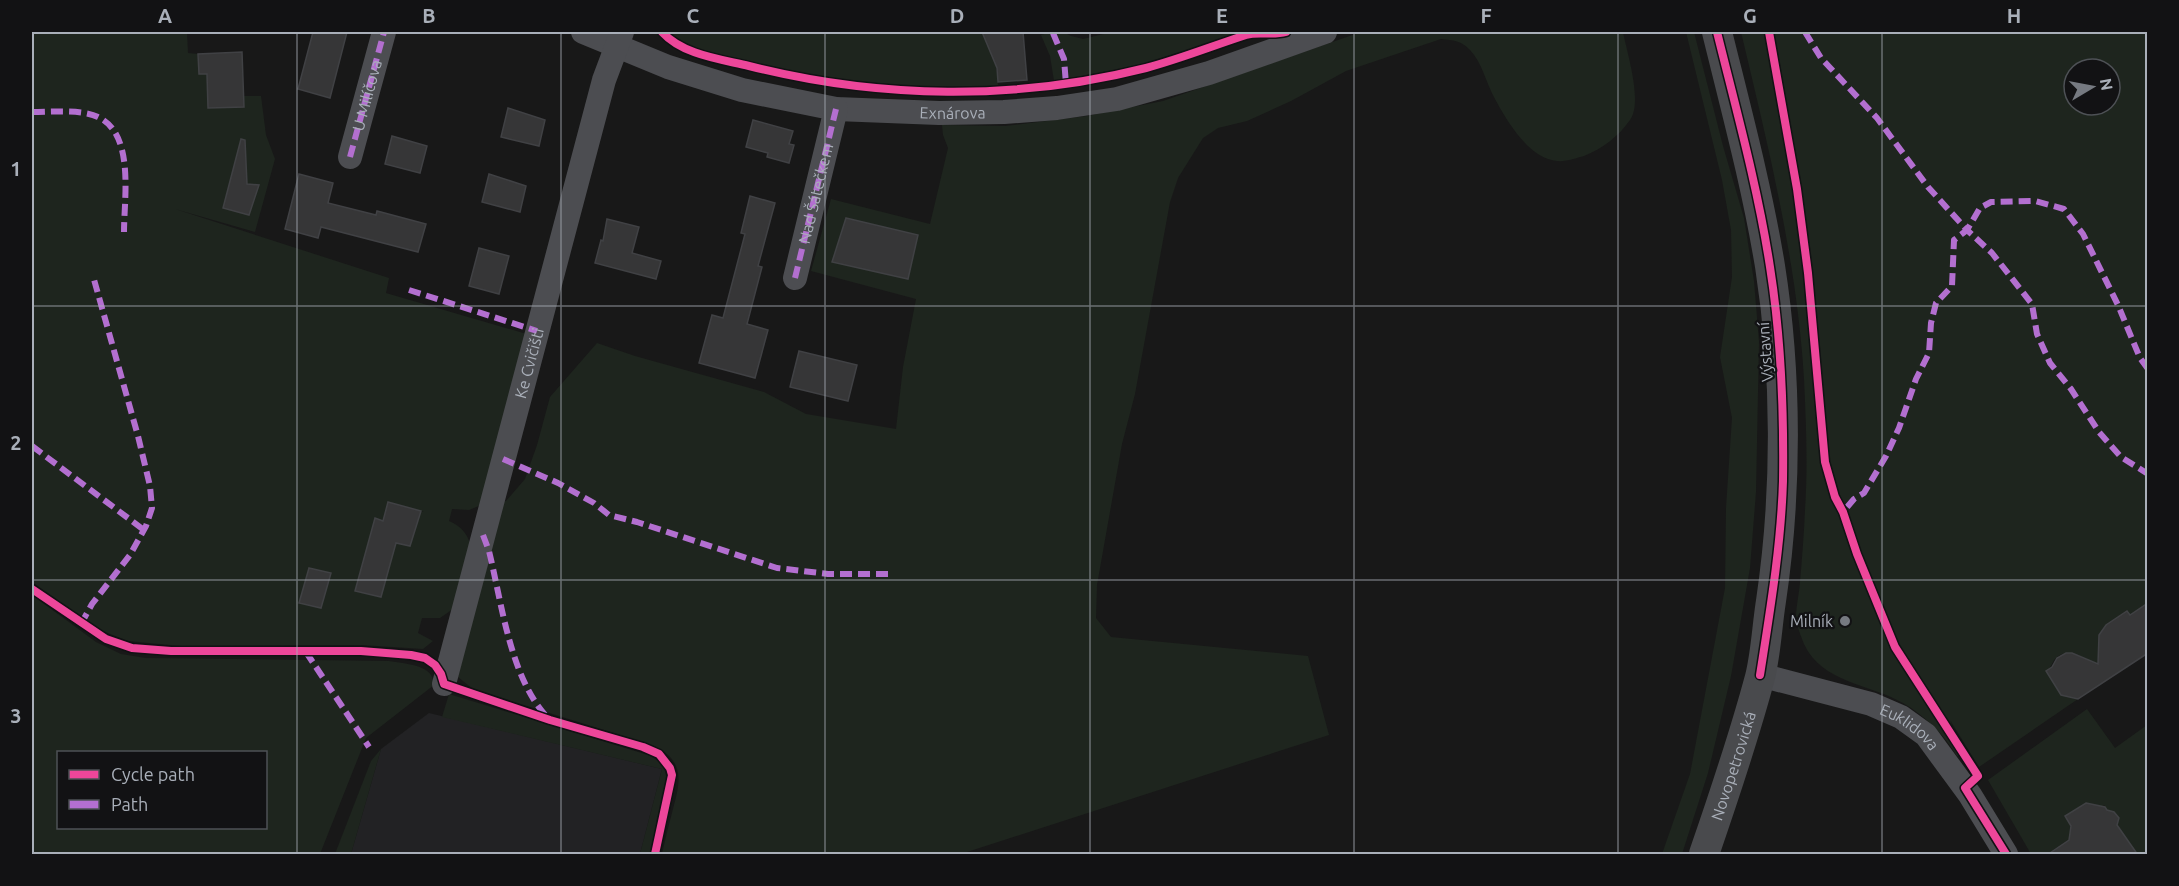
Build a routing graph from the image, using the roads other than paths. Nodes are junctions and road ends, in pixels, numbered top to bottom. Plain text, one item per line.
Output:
1 (384, 32) edge
2 (583, 32) edge
3 (1325, 32) edge
4 (1717, 32) edge
5 (619, 38) edge
6 (836, 109) junction
7 (350, 157) dead end
8 (795, 278) dead end
9 (1760, 675) junction
10 (444, 684) dead end
11 (1704, 855) edge
12 (2006, 855) edge

1 - 7 street, U Milíčova
2 - 5 street, Exnárova
3 - 6 street, Exnárova
4 - 9 main road, Výstavní
5 - 6 street, Exnárova
5 - 10 street, Ke Cvičišti
6 - 8 street, Nad Šátečkem
9 - 11 main road, Novopetrovická
9 - 12 street, Euklidova

